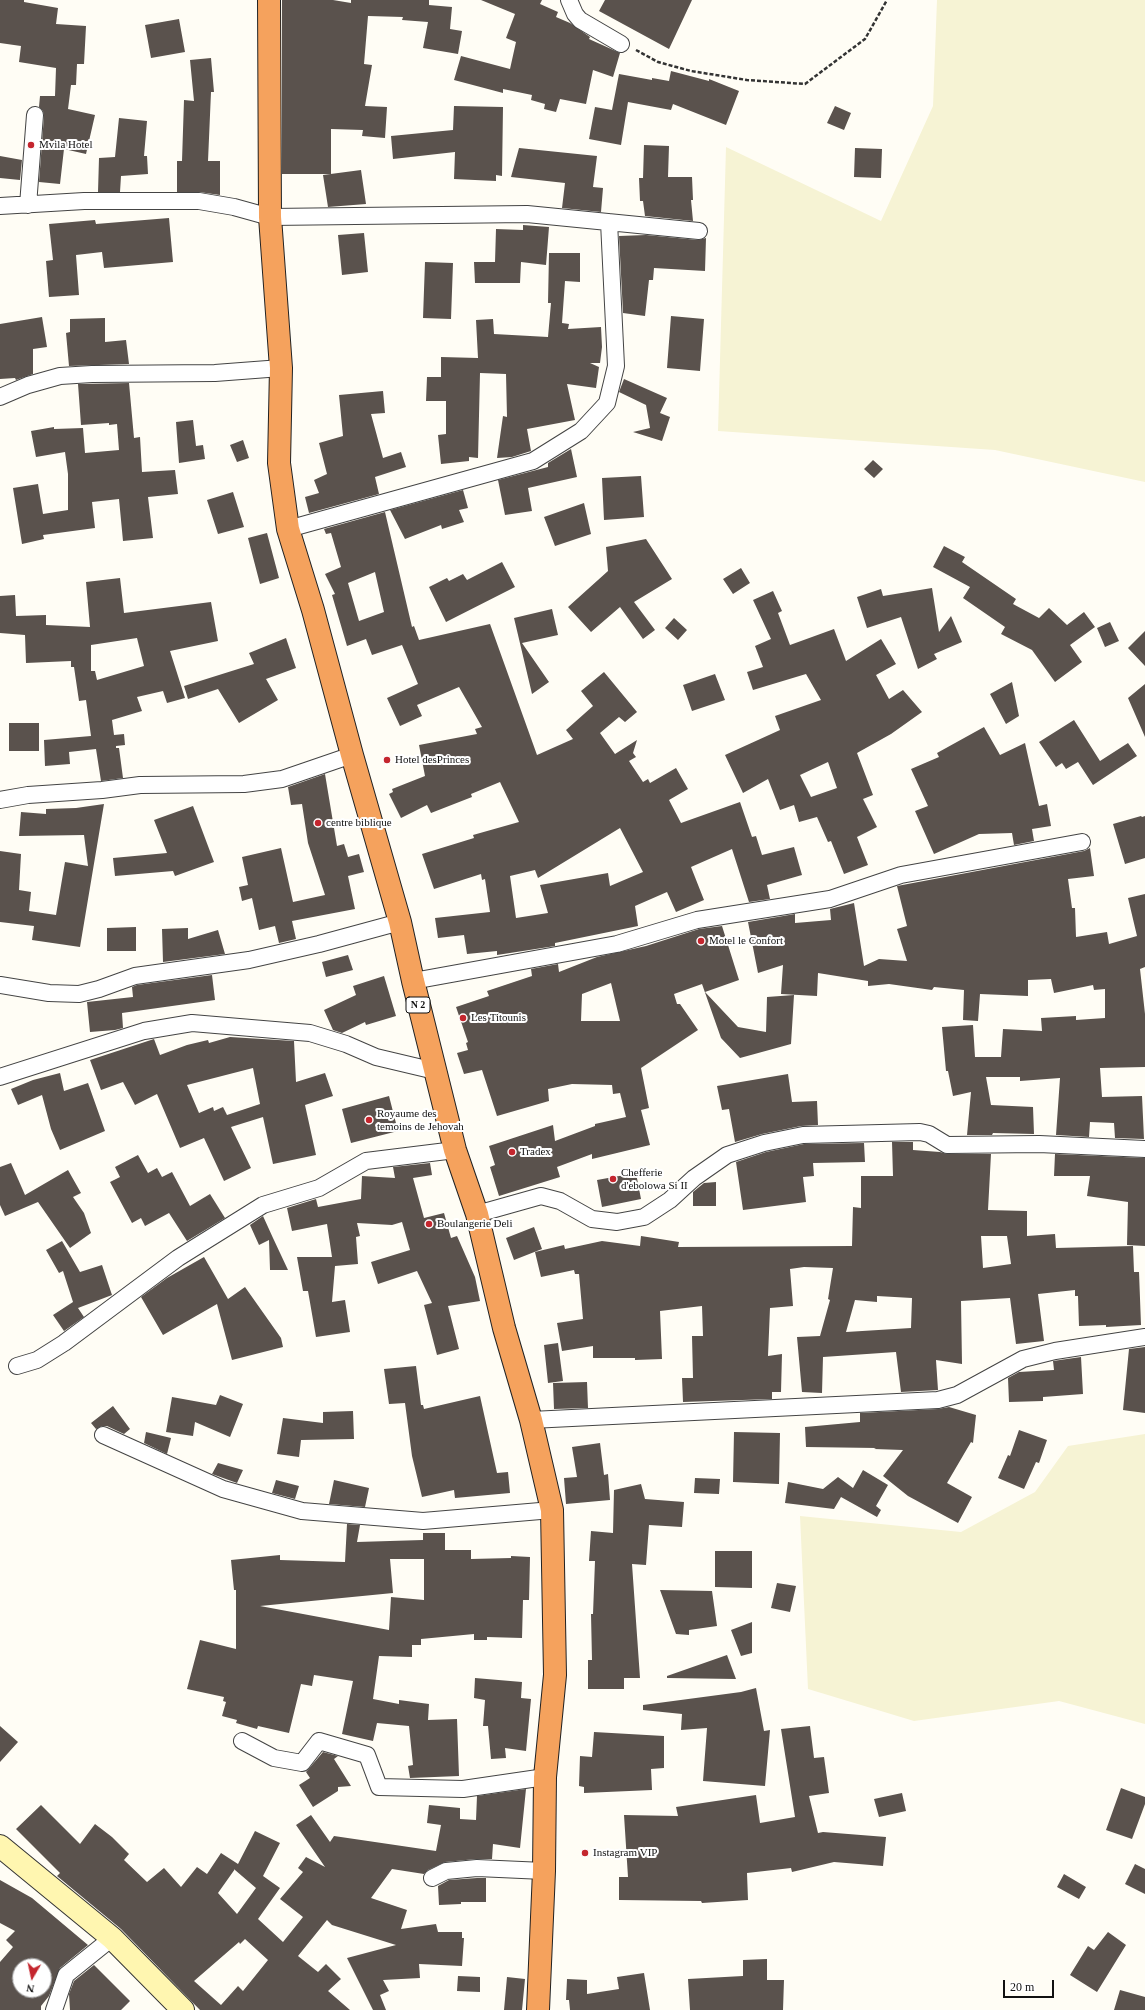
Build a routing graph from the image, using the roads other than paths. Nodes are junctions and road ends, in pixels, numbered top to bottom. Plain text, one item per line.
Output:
1 (269, 0) edge
2 (569, 0) edge
3 (615, 40) road end
4 (35, 115) dead end
5 (28, 205) junction
6 (0, 206) edge
7 (270, 218) junction
8 (609, 222) junction
9 (699, 231) dead end
10 (281, 368) junction
11 (0, 397) edge
12 (288, 529) junction
13 (352, 755) junction
14 (0, 800) edge
15 (1082, 842) dead end
16 (400, 922) junction
17 (413, 981) junction
18 (0, 985) edge
19 (435, 1071) junction
20 (0, 1077) edge
21 (1145, 1149) edge
22 (455, 1150) junction
23 (477, 1214) junction
24 (1145, 1337) edge
25 (18, 1366) dead end
26 (531, 1420) junction
27 (103, 1434) dead end
28 (552, 1510) junction
29 (242, 1741) dead end
30 (545, 1777) junction
31 (0, 1846) edge
32 (544, 1872) junction
33 (432, 1878) dead end
34 (112, 1938) junction
35 (54, 2010) edge
36 (183, 2010) edge
37 (538, 2010) edge

1 - 7 highway, N 2
2 - 3 street
4 - 5 street
5 - 6 street
5 - 7 street
7 - 8 street
7 - 10 highway, N 2
8 - 9 street
8 - 12 street
10 - 11 street
10 - 12 highway, N 2
12 - 13 highway, N 2
13 - 14 street
13 - 16 highway, N 2
15 - 17 street
16 - 17 highway, N 2
16 - 18 street
17 - 19 highway, N 2
19 - 20 street
19 - 22 highway, N 2
21 - 23 street
22 - 23 highway, N 2
22 - 25 street
23 - 26 highway, N 2
24 - 26 street
26 - 28 highway, N 2
27 - 28 street
28 - 30 highway, N 2
29 - 30 street
30 - 32 highway, N 2
31 - 34 main road
32 - 33 street
32 - 37 highway, N 2
34 - 35 street
34 - 36 main road

